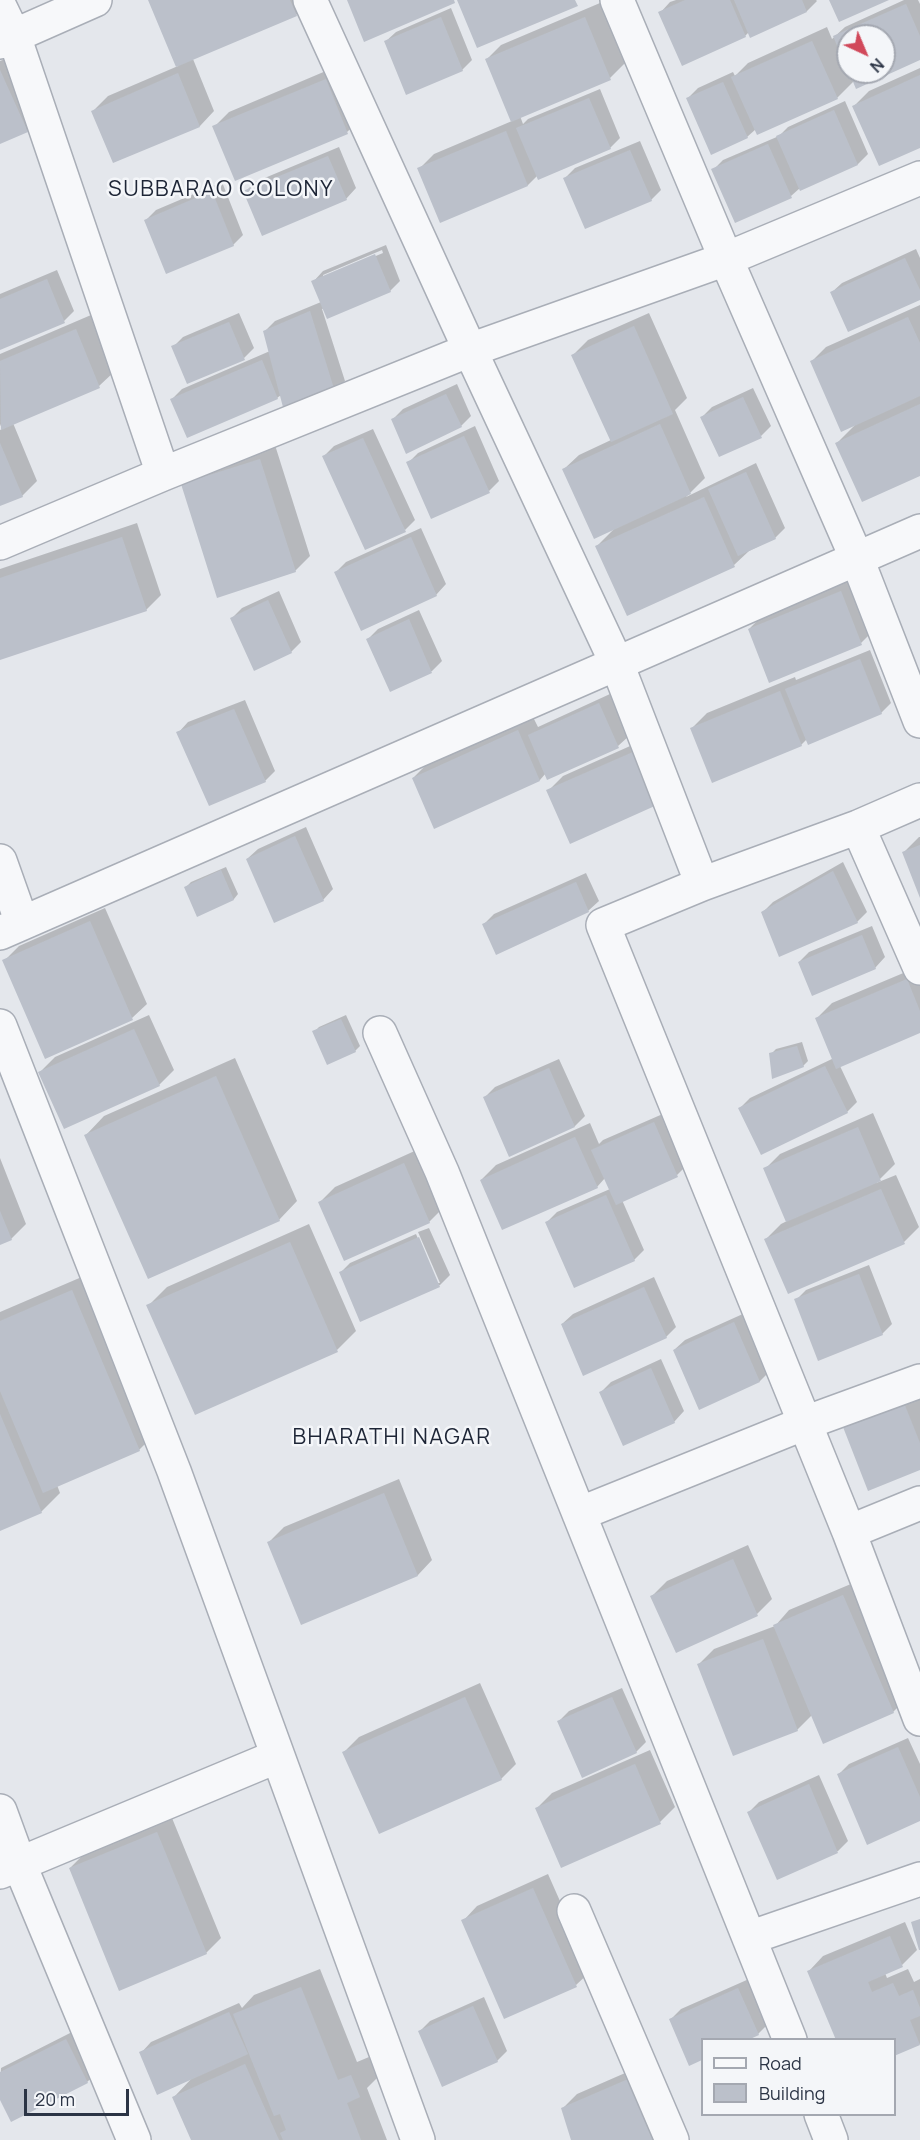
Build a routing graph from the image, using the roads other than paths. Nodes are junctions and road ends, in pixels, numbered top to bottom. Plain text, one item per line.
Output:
1 (94, 0) edge
2 (310, 0) edge
3 (617, 0) edge
4 (5, 28) edge
5 (920, 178) edge
6 (726, 259) junction
7 (470, 350) junction
8 (163, 474) junction
9 (920, 531) edge
10 (0, 543) edge
11 (857, 559) junction
12 (617, 664) junction
13 (920, 721) edge
14 (920, 800) edge
15 (858, 827) junction
16 (0, 861) edge
17 (702, 884) junction
18 (11, 928) edge
19 (920, 968) edge
20 (0, 1026) edge
21 (380, 1033) dead end
22 (920, 1381) edge
23 (805, 1423) junction
24 (920, 1503) edge
25 (579, 1514) junction
26 (849, 1532) junction
27 (920, 1719) edge
28 (278, 1756) junction
29 (0, 1811) edge
30 (10, 1868) edge
31 (920, 1879) edge
32 (574, 1911) dead end
33 (749, 1938) junction
34 (789, 2038) edge
35 (821, 2116) edge
36 (134, 2140) edge
37 (418, 2140) edge
38 (672, 2140) edge
39 (831, 2140) edge

1 - 4 street
2 - 7 street
3 - 6 street
4 - 8 street
5 - 6 street
6 - 7 street
6 - 11 street
7 - 8 street
7 - 12 street
8 - 10 street
9 - 11 street
11 - 12 street
11 - 13 street
12 - 17 street
12 - 18 street
14 - 15 street
15 - 17 street
15 - 19 street
16 - 18 street
17 - 23 street
20 - 28 street
21 - 25 street
22 - 23 street
23 - 25 street
23 - 26 street
24 - 26 street
25 - 33 street
26 - 27 street
28 - 30 street
28 - 37 street
29 - 30 street
30 - 36 street
31 - 33 street
32 - 38 street
33 - 34 street
35 - 39 street

